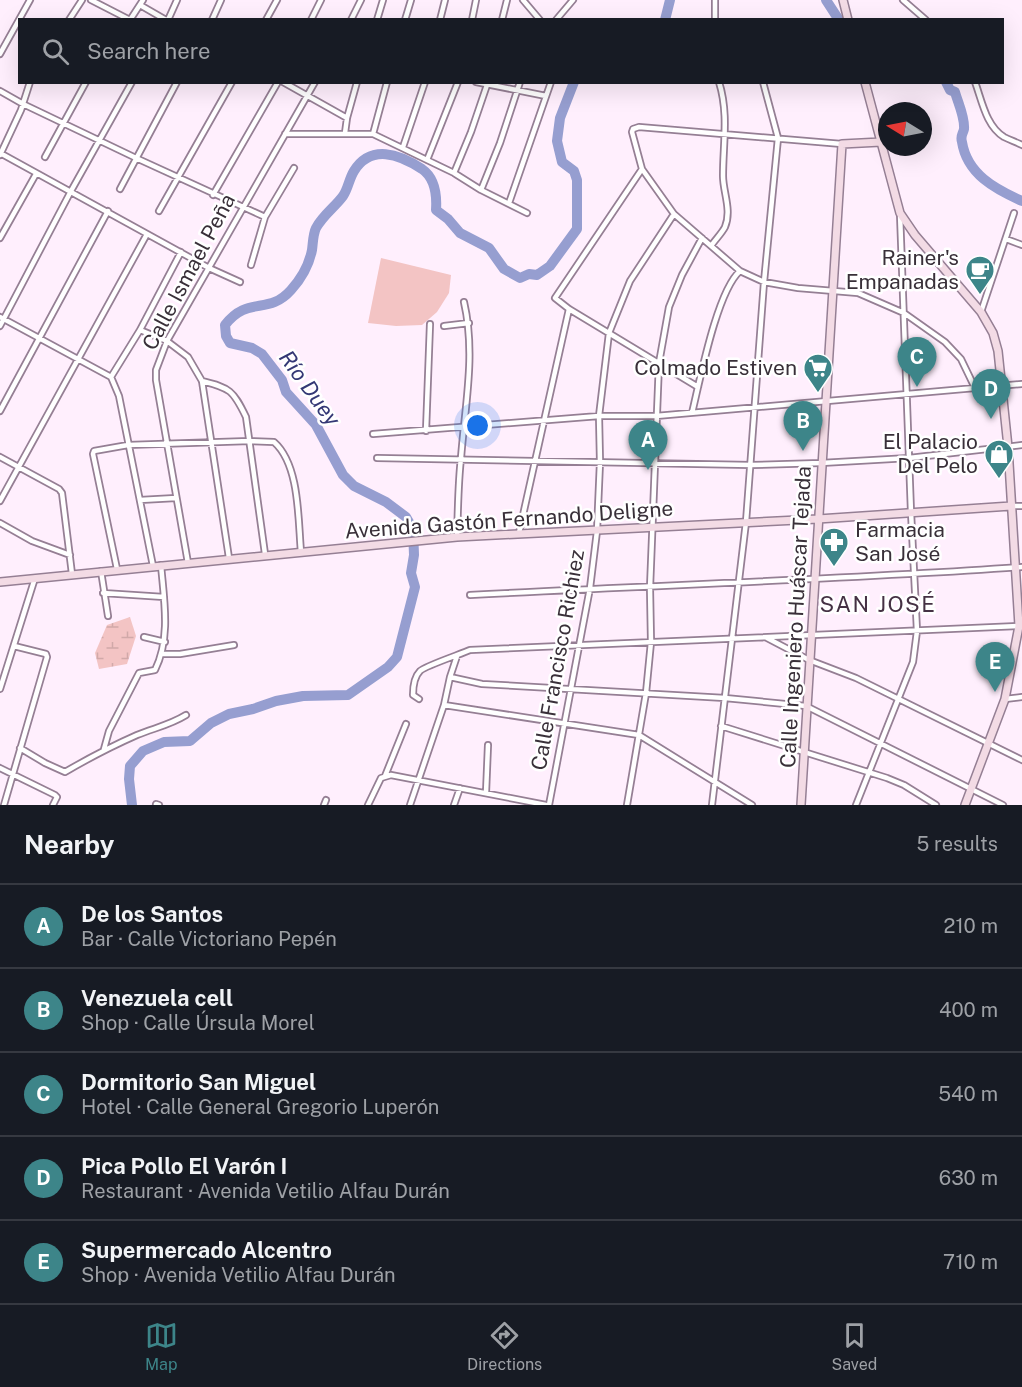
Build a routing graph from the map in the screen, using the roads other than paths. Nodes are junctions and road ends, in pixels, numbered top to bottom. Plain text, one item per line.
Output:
1 (30, 0) edge
2 (82, 0) edge
3 (91, 0) edge
4 (177, 0) edge
5 (221, 0) edge
6 (277, 0) edge
7 (321, 0) edge
8 (362, 0) edge
9 (383, 0) edge
10 (411, 0) edge
11 (444, 0) edge
12 (476, 0) edge
13 (507, 0) edge
14 (523, 0) edge
15 (573, 0) edge
16 (715, 0) edge
17 (843, 0) edge
18 (903, 0) edge
19 (142, 2) edge
20 (20, 18) edge
21 (70, 18) edge
22 (126, 18) edge
23 (131, 18) edge
24 (164, 18) edge
25 (168, 18) edge
26 (213, 18) edge
27 (267, 18) edge
28 (312, 18) edge
29 (352, 18) edge
30 (378, 18) edge
31 (406, 18) edge
32 (440, 18) edge
33 (472, 18) edge
34 (502, 18) edge
35 (538, 18) edge
36 (558, 18) edge
37 (715, 18) edge
38 (848, 18) edge
39 (924, 18) edge
40 (18, 22) edge
41 (0, 54) edge
42 (29, 84) edge
43 (85, 84) edge
44 (131, 84) edge
45 (176, 84) edge
46 (231, 84) edge
47 (277, 84) edge
48 (287, 84) edge
49 (314, 84) edge
50 (356, 84) edge
51 (386, 84) edge
52 (424, 84) edge
53 (457, 84) edge
54 (488, 84) edge
55 (519, 84) edge
56 (550, 84) edge
57 (720, 84) edge
58 (764, 84) edge
59 (866, 84) edge
60 (976, 84) edge
61 (517, 90) junction
62 (0, 91) edge
63 (308, 96) junction
64 (546, 96) junction
65 (23, 104) junction
66 (347, 118) junction
67 (62, 123) junction
68 (878, 131) edge
69 (345, 133) junction
70 (726, 133) junction
71 (285, 134) junction
72 (373, 134) junction
73 (778, 138) junction
74 (99, 141) junction
75 (878, 142) edge
76 (842, 144) junction
77 (1022, 145) edge
78 (403, 147) junction
79 (0, 154) edge
80 (885, 156) edge
81 (45, 157) dead end
82 (136, 158) junction
83 (427, 160) junction
84 (294, 168) dead end
85 (642, 169) junction
86 (454, 173) junction
87 (36, 174) junction
88 (177, 178) junction
89 (120, 189) dead end
90 (481, 190) junction
91 (70, 191) junction
92 (213, 195) junction
93 (509, 203) junction
94 (242, 207) junction
95 (108, 211) junction
96 (159, 211) dead end
97 (527, 213) dead end
98 (900, 213) junction
99 (1014, 213) dead end
100 (674, 214) junction
101 (265, 217) junction
102 (147, 234) junction
103 (0, 238) edge
104 (702, 238) junction
105 (1006, 239) junction
106 (1022, 244) edge
107 (711, 246) junction
108 (181, 252) junction
109 (251, 265) dead end
110 (209, 268) junction
111 (740, 271) junction
112 (240, 282) dead end
113 (764, 282) junction
114 (832, 291) junction
115 (464, 302) dead end
116 (569, 309) junction
117 (981, 312) junction
118 (904, 313) junction
119 (2, 318) edge
120 (469, 323) junction
121 (430, 324) dead end
122 (0, 326) edge
123 (444, 326) dead end
124 (140, 330) junction
125 (609, 333) junction
126 (39, 338) junction
127 (167, 341) junction
128 (77, 358) junction
129 (659, 363) junction
130 (111, 377) junction
131 (202, 381) junction
132 (1022, 384) edge
133 (1002, 386) junction
134 (698, 387) junction
135 (975, 388) junction
136 (907, 394) junction
137 (826, 402) junction
138 (756, 406) junction
139 (0, 411) edge
140 (692, 413) junction
141 (599, 416) junction
142 (656, 416) junction
143 (544, 421) junction
144 (464, 428) junction
145 (426, 431) junction
146 (373, 434) dead end
147 (250, 441) junction
148 (210, 443) junction
149 (168, 445) junction
150 (1022, 445) edge
151 (128, 446) junction
152 (1008, 447) junction
153 (0, 457) edge
154 (377, 458) dead end
155 (909, 458) junction
156 (460, 459) junction
157 (535, 460) junction
158 (600, 462) junction
159 (654, 463) junction
160 (821, 463) junction
161 (751, 465) junction
162 (19, 467) junction
163 (177, 498) junction
164 (140, 500) junction
165 (0, 501) edge
166 (1011, 506) junction
167 (1022, 506) edge
168 (911, 512) junction
169 (818, 519) junction
170 (746, 522) junction
171 (0, 523) edge
172 (652, 528) junction
173 (597, 531) junction
174 (519, 533) junction
175 (457, 537) junction
176 (301, 552) junction
177 (265, 554) junction
178 (70, 555) junction
179 (229, 558) junction
180 (188, 563) junction
181 (161, 565) junction
182 (153, 566) junction
183 (1019, 567) edge
184 (117, 569) junction
185 (101, 571) junction
186 (914, 573) junction
187 (72, 574) junction
188 (35, 578) junction
189 (814, 579) junction
190 (0, 582) edge
191 (738, 583) junction
192 (590, 588) junction
193 (650, 588) junction
194 (103, 593) junction
195 (470, 595) dead end
196 (164, 597) junction
197 (108, 616) dead end
198 (1021, 626) edge
199 (917, 631) junction
200 (810, 636) junction
201 (144, 637) dead end
202 (764, 637) junction
203 (732, 638) junction
204 (165, 642) junction
205 (651, 642) junction
206 (579, 644) junction
207 (234, 645) dead end
208 (14, 646) junction
209 (163, 654) junction
210 (457, 656) junction
211 (809, 660) junction
212 (450, 677) junction
213 (570, 688) junction
214 (0, 689) edge
215 (646, 693) junction
216 (1022, 697) edge
217 (725, 698) junction
218 (419, 699) dead end
219 (1005, 699) junction
220 (898, 700) junction
221 (444, 705) junction
222 (806, 706) junction
223 (186, 715) dead end
224 (566, 723) junction
225 (406, 724) dead end
226 (721, 726) junction
227 (639, 735) junction
228 (881, 742) junction
229 (988, 743) junction
230 (488, 745) dead end
231 (20, 748) junction
232 (104, 749) junction
233 (804, 752) junction
234 (1022, 760) edge
235 (0, 768) edge
236 (870, 772) junction
237 (13, 774) junction
238 (383, 777) junction
239 (419, 781) junction
240 (715, 784) junction
241 (459, 788) junction
242 (972, 789) junction
243 (486, 793) junction
244 (4, 805) edge
245 (53, 805) edge
246 (368, 805) edge
247 (410, 805) edge
248 (454, 805) edge
249 (547, 805) edge
250 (627, 805) edge
251 (712, 805) edge
252 (752, 805) edge
253 (801, 805) edge
254 (856, 805) edge
255 (936, 805) edge
256 (965, 805) edge
257 (1003, 805) edge

1 - 20 street
2 - 21 street
3 - 22 street
4 - 25 street
5 - 26 street
6 - 27 street
7 - 28 street
8 - 29 street
9 - 30 street
10 - 31 street
11 - 32 street
12 - 33 street
13 - 34 street
14 - 35 street
15 - 36 street
16 - 37 street
17 - 38 main road
18 - 39 street
19 - 23 street
19 - 24 street
40 - 41 street
42 - 65 street
43 - 67 street
44 - 74 street
45 - 82 street
46 - 88 street
47 - 92 street
48 - 63 street
49 - 63 street, Calle Ismael Peña
50 - 66 street
51 - 72 street
52 - 78 street
53 - 83 street
54 - 61 street
54 - 86 street
55 - 61 street
56 - 64 street
57 - 70 street
58 - 73 street
59 - 68 main road
60 - 77 street
61 - 64 street
61 - 90 street
62 - 65 street
63 - 66 street
63 - 71 street, Calle Ismael Peña
64 - 93 street
65 - 67 street
65 - 79 street
66 - 69 street
67 - 74 street
67 - 81 street
69 - 71 street
69 - 72 street
70 - 73 street
70 - 85 street
70 - 107 street
71 - 94 street, Calle Ismael Peña
72 - 78 street
73 - 76 street
73 - 113 street
74 - 82 street
74 - 91 street
75 - 76 main road
76 - 114 main road, Calle Ingeniero Huáscar Tejada
78 - 83 street
79 - 87 street
80 - 98 main road
82 - 88 street
82 - 89 street
83 - 86 street
84 - 101 street
85 - 100 street
85 - 116 street
86 - 90 street
87 - 91 street
87 - 103 street
88 - 92 street
88 - 96 street
90 - 93 street
91 - 95 street
91 - 119 street
92 - 94 street
93 - 97 street
94 - 101 street
94 - 110 street, Calle Ismael Peña
95 - 102 street
95 - 126 street
98 - 117 main road
98 - 118 street
99 - 105 street
100 - 104 street
100 - 125 street, Calle Francisco Richiez
101 - 109 street
102 - 108 street
102 - 128 street
104 - 107 street
104 - 129 street
105 - 106 street
105 - 117 street
107 - 111 street
108 - 110 street
108 - 124 street
110 - 112 street
110 - 127 street, Calle Ismael Peña
111 - 113 street
111 - 134 street
113 - 114 street
113 - 138 street
114 - 118 street
114 - 137 main road, Calle Ingeniero Huáscar Tejada
115 - 120 street
116 - 125 street
116 - 143 street
117 - 133 main road
118 - 135 street
118 - 136 street
119 - 122 street
119 - 126 street
120 - 123 street
120 - 144 street
121 - 145 street
124 - 127 street
124 - 130 street
125 - 129 street
125 - 141 street, Calle Francisco Richiez
126 - 128 street
126 - 139 street
127 - 131 street
127 - 149 street, Calle Ismael Peña
128 - 130 street
128 - 162 street
129 - 134 street
129 - 142 street
130 - 151 street
131 - 147 street
131 - 148 street
132 - 133 street
133 - 135 street
133 - 152 main road
134 - 140 street
135 - 136 street
136 - 137 street
136 - 155 street
137 - 138 street
137 - 160 main road, Calle Ingeniero Huáscar Tejada
138 - 140 street
138 - 161 street
140 - 142 street
141 - 142 street
141 - 143 street
141 - 158 street, Calle Francisco Richiez
142 - 159 street
143 - 144 street
143 - 157 street
144 - 145 street
144 - 156 street
145 - 146 street
147 - 148 street
147 - 176 street
147 - 177 street
148 - 149 street
148 - 179 street
149 - 151 street
149 - 163 street, Calle Ismael Peña
150 - 152 street
151 - 164 street
151 - 184 street
152 - 155 street
152 - 166 main road
153 - 162 street
154 - 156 street
155 - 160 street
155 - 168 street
156 - 157 street
156 - 175 street
157 - 158 street
157 - 174 street
158 - 159 street
158 - 173 street, Calle Francisco Richiez
159 - 161 street
159 - 172 street
160 - 161 street
160 - 169 main road, Calle Ingeniero Huáscar Tejada
161 - 170 street
162 - 165 street
162 - 178 street
163 - 164 street
163 - 180 street, Calle Ismael Peña
164 - 182 street
166 - 167 street, Avenida Gastón Fernando Deligne
166 - 168 main road, Avenida Gastón Fernando Deligne
166 - 183 main road
168 - 169 main road, Avenida Gastón Fernando Deligne
168 - 186 street
169 - 170 main road, Avenida Gastón Fernando Deligne
169 - 189 main road, Calle Ingeniero Huáscar Tejada
170 - 172 main road, Avenida Gastón Fernando Deligne
170 - 191 street
171 - 178 street
172 - 173 main road, Avenida Gastón Fernando Deligne
172 - 193 street
173 - 174 main road, Avenida Gastón Fernando Deligne
173 - 192 street, Calle Francisco Richiez
174 - 175 main road, Avenida Gastón Fernando Deligne
175 - 176 main road, Avenida Gastón Fernando Deligne
176 - 177 main road, Avenida Gastón Fernando Deligne
177 - 179 main road, Avenida Gastón Fernando Deligne
178 - 187 street
179 - 180 main road, Avenida Gastón Fernando Deligne
180 - 181 main road, Avenida Gastón Fernando Deligne
181 - 182 main road, Avenida Gastón Fernando Deligne
181 - 196 street
182 - 184 main road, Avenida Gastón Fernando Deligne
183 - 186 street
183 - 198 main road
184 - 185 main road, Avenida Gastón Fernando Deligne
185 - 187 main road, Avenida Gastón Fernando Deligne
185 - 194 street
186 - 189 street
186 - 199 street
187 - 188 main road, Avenida Gastón Fernando Deligne
188 - 190 main road, Avenida Gastón Fernando Deligne
188 - 208 street
189 - 191 street
189 - 200 main road, Calle Ingeniero Huáscar Tejada
191 - 193 street
191 - 203 street
192 - 193 street
192 - 195 street
192 - 206 street, Calle Francisco Richiez
193 - 205 street
194 - 196 street
194 - 197 street
196 - 204 street
198 - 199 street
198 - 219 main road
199 - 200 street
199 - 220 street
200 - 202 street
200 - 211 main road, Calle Ingeniero Huáscar Tejada
201 - 204 street
202 - 203 street
202 - 211 street
203 - 205 street
203 - 217 street
204 - 209 street
205 - 206 street
205 - 215 street
206 - 210 street
206 - 213 street, Calle Francisco Richiez
207 - 209 street
208 - 214 street
208 - 231 street
209 - 232 street
210 - 212 street
210 - 218 street
211 - 220 street
211 - 222 main road, Calle Ingeniero Huáscar Tejada
212 - 213 street
212 - 221 street
213 - 215 street
213 - 224 street, Calle Francisco Richiez
215 - 217 street
215 - 227 street
216 - 219 street
217 - 222 street
217 - 226 street
219 - 229 main road
220 - 228 street
220 - 229 street
221 - 224 street
221 - 239 street
222 - 228 street
222 - 233 main road, Calle Ingeniero Huáscar Tejada
223 - 232 street
224 - 227 street
224 - 249 street, Calle Francisco Richiez
225 - 238 street
226 - 233 street
226 - 240 street
227 - 240 street
227 - 250 street
228 - 236 street
228 - 242 street
229 - 234 street
229 - 242 main road
230 - 243 street
231 - 232 street
231 - 237 street
233 - 236 street
233 - 253 main road, Calle Ingeniero Huáscar Tejada
235 - 237 street
236 - 254 street
236 - 255 street
237 - 244 street
237 - 245 street
238 - 239 street
238 - 246 street
239 - 241 street
239 - 247 street
240 - 251 street
240 - 252 street
241 - 243 street
241 - 248 street
242 - 256 main road
242 - 257 street
243 - 249 street

